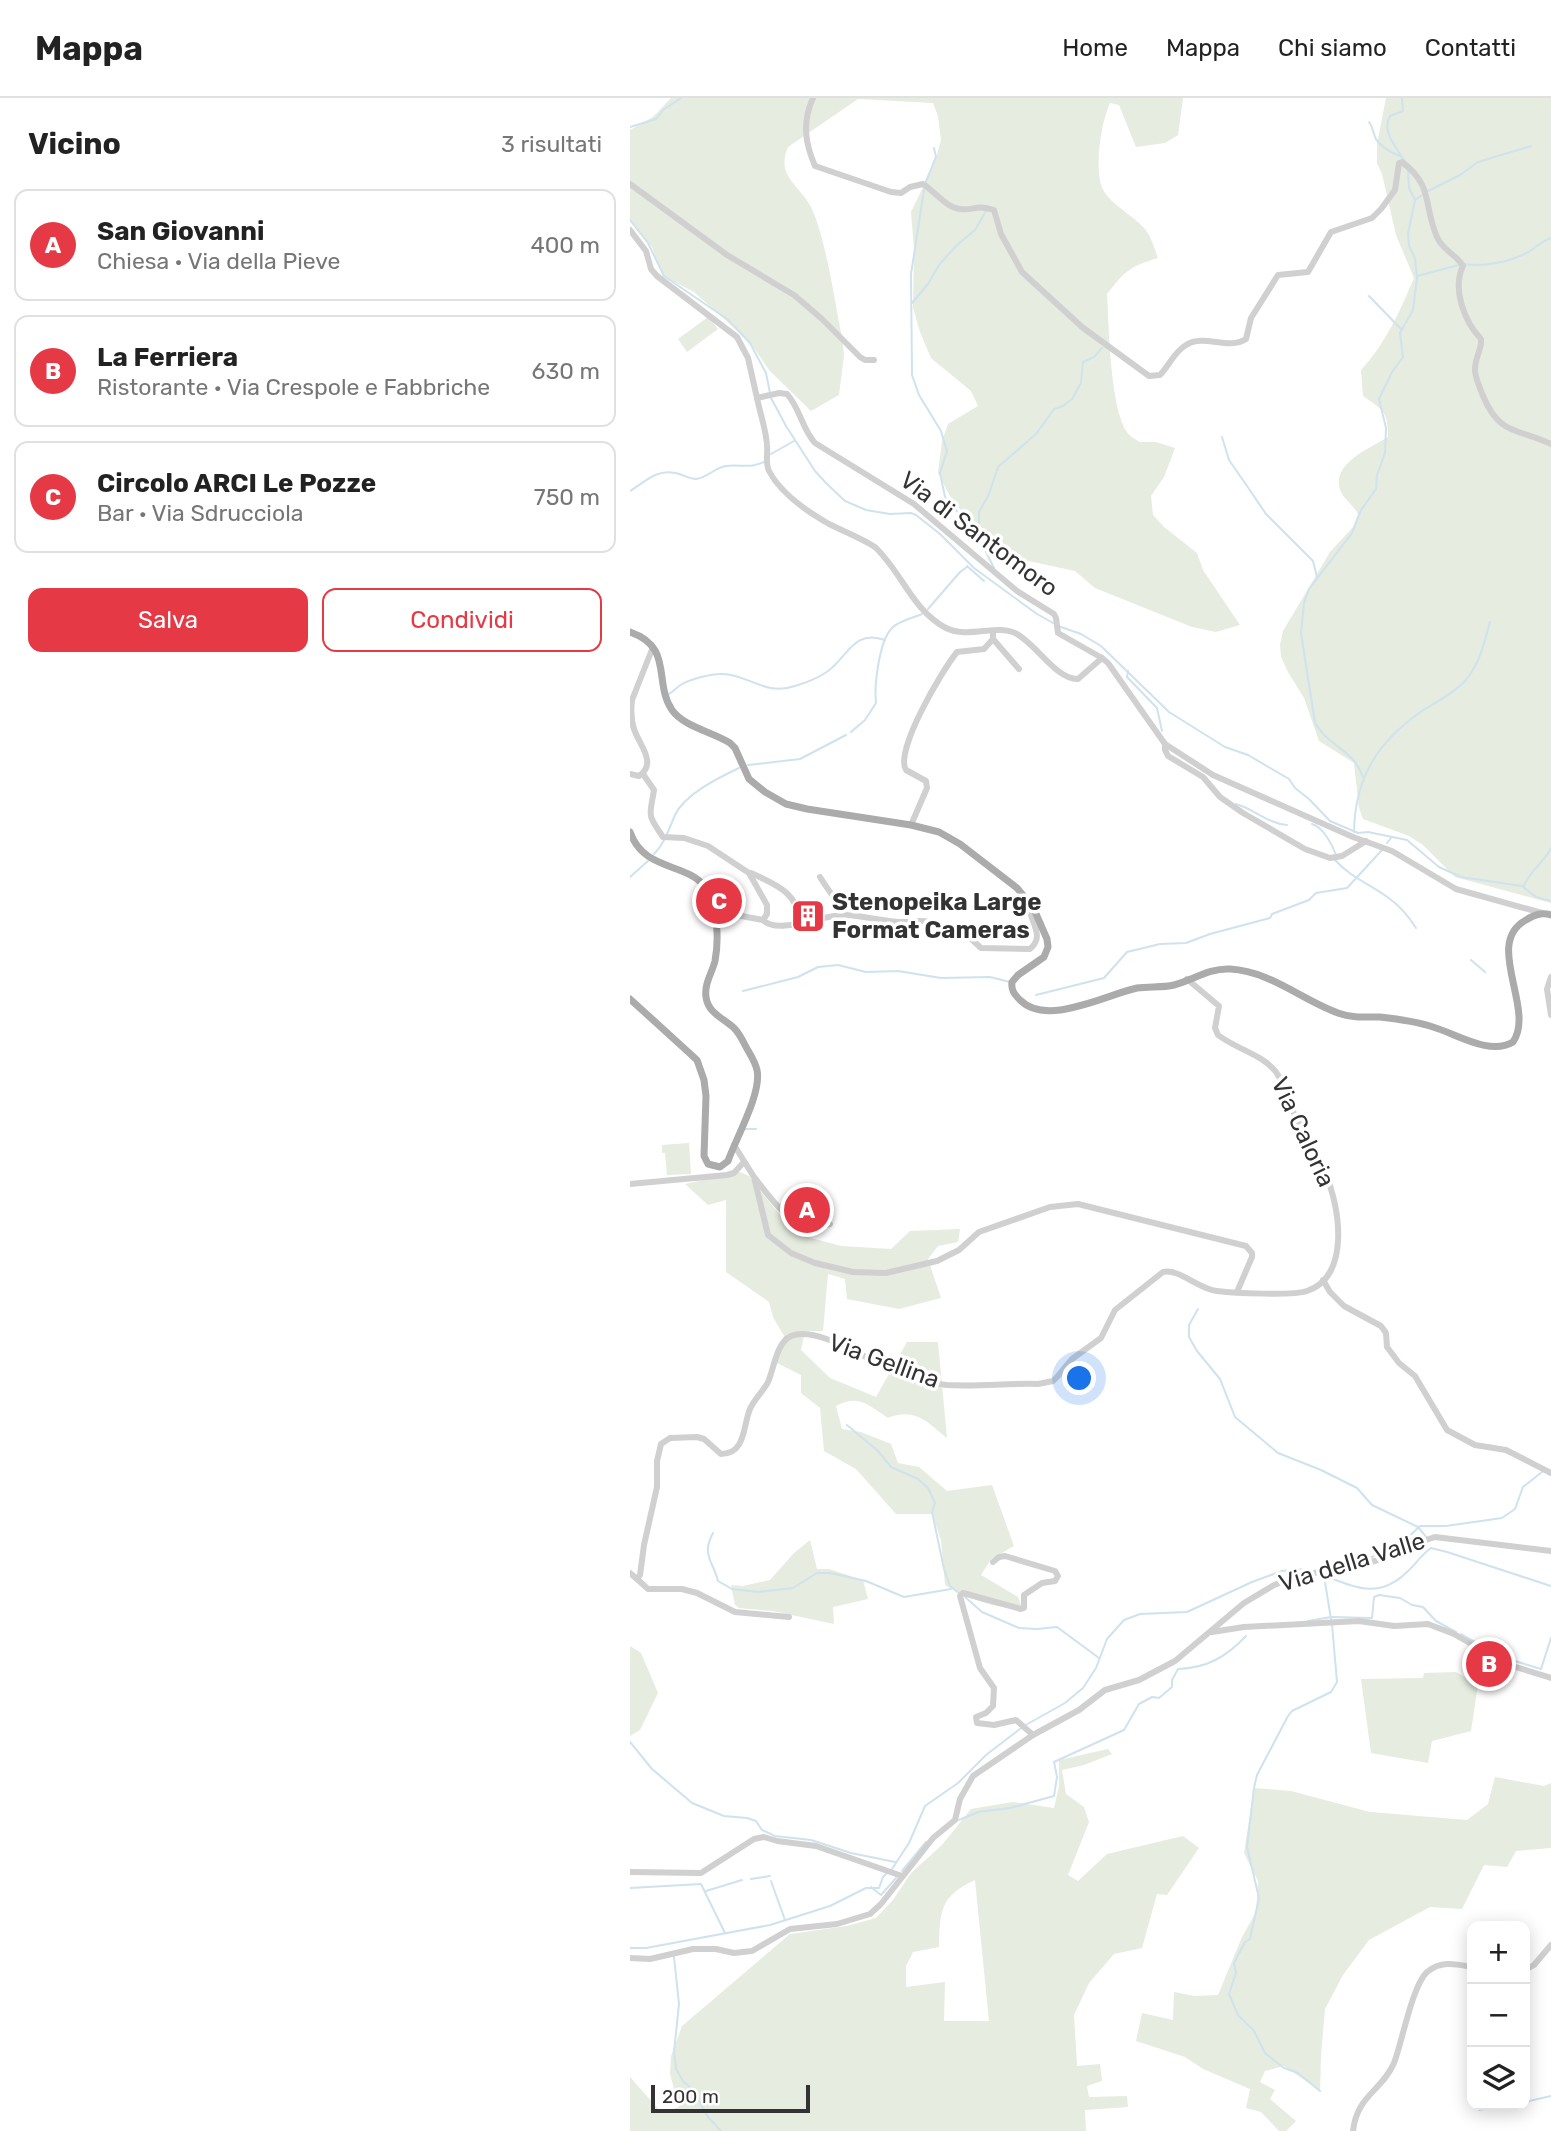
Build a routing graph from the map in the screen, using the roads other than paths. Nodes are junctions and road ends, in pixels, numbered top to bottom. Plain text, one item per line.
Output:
1 (813, 98) edge
2 (630, 184) edge
3 (630, 230) edge
4 (874, 360) dead end
5 (757, 398) junction
6 (1551, 444) edge
7 (630, 632) edge
8 (993, 635) junction
9 (653, 648) junction
10 (1102, 658) junction
11 (1018, 669) dead end
12 (1165, 744) junction
13 (630, 774) edge
14 (643, 774) junction
15 (911, 825) junction
16 (630, 832) edge
17 (1366, 841) junction
18 (749, 873) junction
19 (820, 877) dead end
20 (1033, 907) junction
21 (714, 911) junction
22 (1547, 914) edge
23 (845, 915) junction
24 (762, 920) junction
25 (800, 923) junction
26 (1551, 977) edge
27 (1186, 979) junction
28 (630, 999) edge
29 (1551, 1015) edge
30 (734, 1145) junction
31 (743, 1163) junction
32 (754, 1177) junction
33 (630, 1184) edge
34 (830, 1224) dead end
35 (1324, 1280) junction
36 (1237, 1292) junction
37 (1551, 1473) edge
38 (1551, 1551) edge
39 (993, 1562) dead end
40 (630, 1573) edge
41 (637, 1579) junction
42 (789, 1617) dead end
43 (1210, 1632) junction
44 (1551, 1678) edge
45 (1031, 1733) junction
46 (630, 1872) edge
47 (899, 1875) junction
48 (1551, 1945) edge
49 (630, 1958) edge
50 (1467, 1966) edge
51 (1530, 1967) edge
52 (1353, 2131) edge

1 - 6 street
2 - 4 street
3 - 5 street
5 - 8 street
5 - 10 street, Via di Santomoro
7 - 9 main road
8 - 10 street
8 - 11 street
8 - 15 street
9 - 14 street
9 - 15 main road
10 - 12 street, Via di Santomoro
12 - 17 street, Via di Santomoro
12 - 17 street, Via di Santomoro
13 - 14 street
14 - 18 street
15 - 20 main road
16 - 21 main road
17 - 22 street, Via di Santomoro
18 - 24 street
18 - 25 street
19 - 23 street
20 - 23 street
20 - 27 main road
21 - 24 street
21 - 30 main road
22 - 27 main road
23 - 25 street
24 - 25 street
26 - 29 street
27 - 35 street, Via Caloria
28 - 30 main road
30 - 31 street
31 - 32 street
31 - 33 street
32 - 34 street
32 - 36 street
35 - 36 street
35 - 37 street
36 - 41 street, Via Gellina
38 - 43 street, Via della Valle
39 - 45 street
40 - 41 street
41 - 42 street
43 - 44 street
43 - 45 street, Via della Valle
45 - 47 street, Via della Valle
46 - 47 street
47 - 49 street, Via della Valle
48 - 51 street
50 - 52 street

